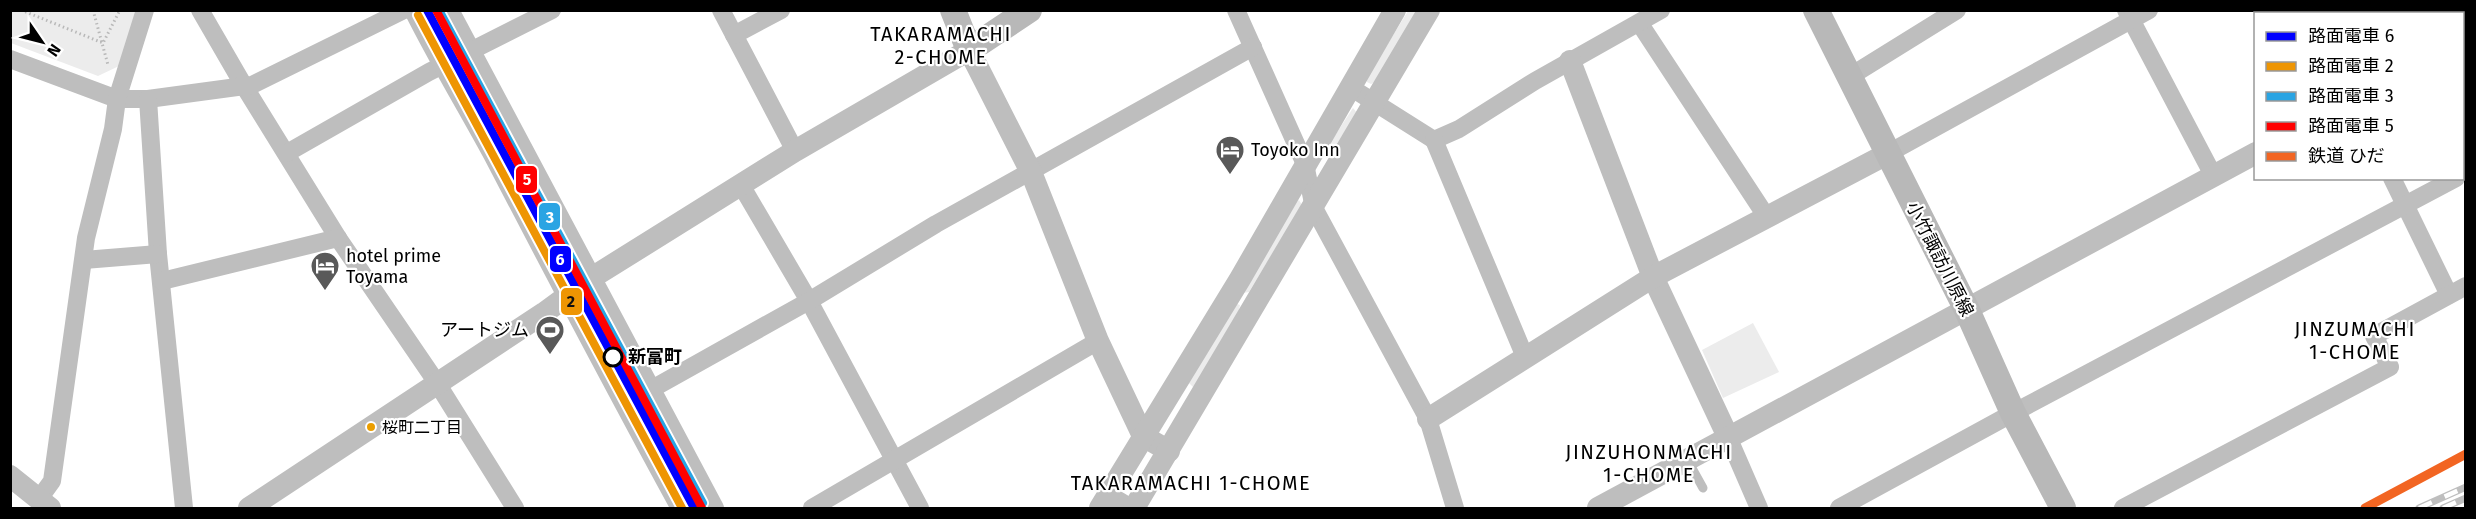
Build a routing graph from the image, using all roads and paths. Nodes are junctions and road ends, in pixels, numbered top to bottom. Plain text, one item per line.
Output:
1 (21, 10) edge
2 (93, 10) edge
3 (120, 10) edge
4 (145, 10) edge
5 (200, 10) edge
6 (404, 10) edge
7 (415, 10) edge
8 (450, 10) edge
9 (552, 10) edge
10 (721, 10) edge
11 (781, 10) edge
12 (952, 10) edge
13 (1029, 10) edge
14 (1236, 10) edge
15 (1395, 10) edge
16 (1429, 10) edge
17 (1816, 10) edge
18 (1957, 10) edge
19 (2149, 10) edge
20 (1657, 11) edge
21 (2129, 15) edge
22 (1640, 24) junction
23 (734, 35) junction
24 (103, 44) junction
25 (1253, 47) junction
26 (969, 50) junction
27 (472, 51) junction
28 (10, 58) edge
29 (1570, 62) junction
30 (442, 65) junction
31 (1849, 77) junction
32 (244, 86) junction
33 (1350, 87) junction
34 (117, 99) junction
35 (148, 99) junction
36 (1374, 102) junction
37 (1434, 140) junction
38 (795, 152) junction
39 (287, 153) junction
40 (1887, 154) junction
41 (2254, 154) edge
42 (1305, 164) junction
43 (1030, 172) junction
44 (2213, 176) junction
45 (2393, 180) edge
46 (2452, 180) edge
47 (741, 185) junction
48 (2405, 205) junction
49 (1314, 208) junction
50 (1766, 216) junction
51 (338, 238) junction
52 (158, 254) junction
53 (84, 261) junction
54 (592, 277) junction
55 (1653, 277) junction
56 (162, 281) junction
57 (2466, 286) edge
58 (566, 295) junction
59 (2449, 295) junction
60 (809, 301) junction
61 (1966, 309) junction
62 (1098, 342) junction
63 (1525, 357) junction
64 (437, 383) junction
65 (650, 390) junction
66 (2013, 413) junction
67 (1428, 419) junction
68 (1143, 435) junction
69 (1728, 439) junction
70 (1169, 451) junction
71 (1688, 460) junction
72 (896, 461) junction
73 (10, 476) edge
74 (1704, 488) dead end
75 (1104, 501) edge
76 (44, 504) edge
77 (184, 508) edge
78 (249, 508) edge
79 (515, 508) edge
80 (682, 508) edge
81 (715, 508) edge
82 (812, 508) edge
83 (920, 508) edge
84 (1133, 508) edge
85 (1455, 508) edge
86 (1599, 508) edge
87 (1759, 508) edge
88 (1839, 508) edge
89 (2063, 508) edge
90 (2123, 508) edge

1 - 24 path
2 - 24 path
3 - 24 path
4 - 34 street
5 - 32 street
6 - 32 street
7 - 30 street
8 - 27 street
9 - 27 street
10 - 23 street
11 - 23 street
12 - 26 main road
13 - 26 main road
14 - 25 street
15 - 33 street
16 - 36 street
17 - 31 main road, 小竹諏訪川原線
18 - 31 street
19 - 21 street
20 - 22 street
21 - 40 street
21 - 44 street
22 - 29 street
22 - 50 street
23 - 38 street
24 - 34 path
25 - 42 street
25 - 43 street
26 - 38 street
26 - 43 street
27 - 30 street
27 - 54 street
28 - 34 street
29 - 37 street
29 - 55 street
30 - 39 street
30 - 58 street
31 - 40 main road, 小竹諏訪川原線
32 - 35 street
32 - 39 street
33 - 36 street
33 - 42 street
34 - 35 street
34 - 53 street
35 - 52 street
36 - 37 street
36 - 49 street
37 - 63 street
38 - 47 street
39 - 51 street
40 - 50 street
40 - 61 main road, 小竹諏訪川原線
41 - 44 street
42 - 49 street
42 - 68 street
43 - 60 street
43 - 62 street
44 - 61 street
45 - 48 street
46 - 48 street
47 - 54 street
47 - 60 street
48 - 59 street
48 - 66 street
49 - 67 street
49 - 70 street
50 - 55 street
51 - 56 street
51 - 64 street
52 - 53 street
52 - 56 street
53 - 76 street
54 - 58 street
54 - 65 street
55 - 63 street
55 - 69 street
56 - 77 street
57 - 59 street
58 - 64 street
58 - 80 street
59 - 90 street
60 - 65 street
60 - 72 street
61 - 66 main road, 小竹諏訪川原線
61 - 69 street
62 - 68 street
62 - 72 street
63 - 67 street
64 - 78 street
64 - 79 street
65 - 81 street
66 - 88 street
66 - 89 main road, 小竹諏訪川原線
67 - 85 street
68 - 70 street
68 - 75 street
69 - 71 street
69 - 87 street
70 - 84 street
71 - 74 lane
71 - 86 street
72 - 82 street
72 - 83 street
73 - 76 street
75 - 84 street

